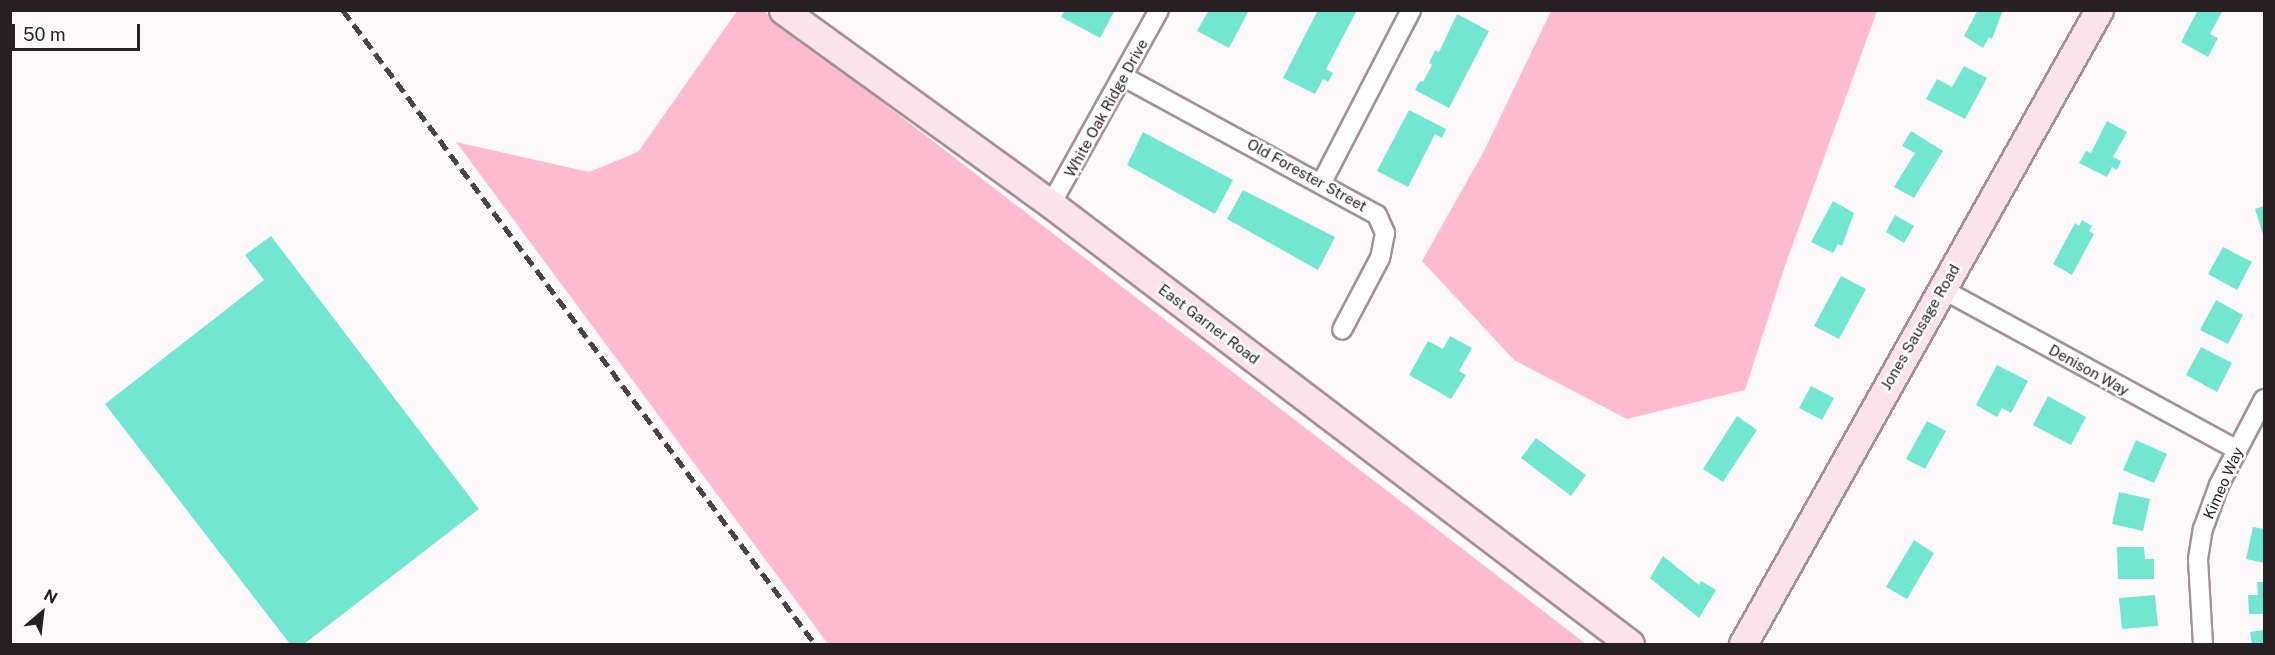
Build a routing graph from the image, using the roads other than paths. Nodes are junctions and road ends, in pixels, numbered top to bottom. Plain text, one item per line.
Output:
1 (783, 10) edge
2 (1159, 10) edge
3 (1411, 10) edge
4 (2099, 10) edge
5 (1124, 77) junction
6 (1322, 182) junction
7 (1051, 204) junction
8 (1941, 289) junction
9 (1342, 330) dead end
10 (2265, 399) edge
11 (2237, 450) junction
12 (1630, 645) edge
13 (1743, 645) edge
14 (2203, 645) edge

1 - 7 main road, East Garner Road
2 - 5 street, White Oak Ridge Drive
3 - 6 street
4 - 8 main road, Jones Sausage Road
5 - 6 street, Old Forester Street
5 - 7 street, White Oak Ridge Drive
6 - 9 street, Old Forester Street
7 - 12 main road, East Garner Road
8 - 11 street, Denison Way
8 - 13 main road, Jones Sausage Road
10 - 11 street, Kimeo Way
11 - 14 street, Kimeo Way

